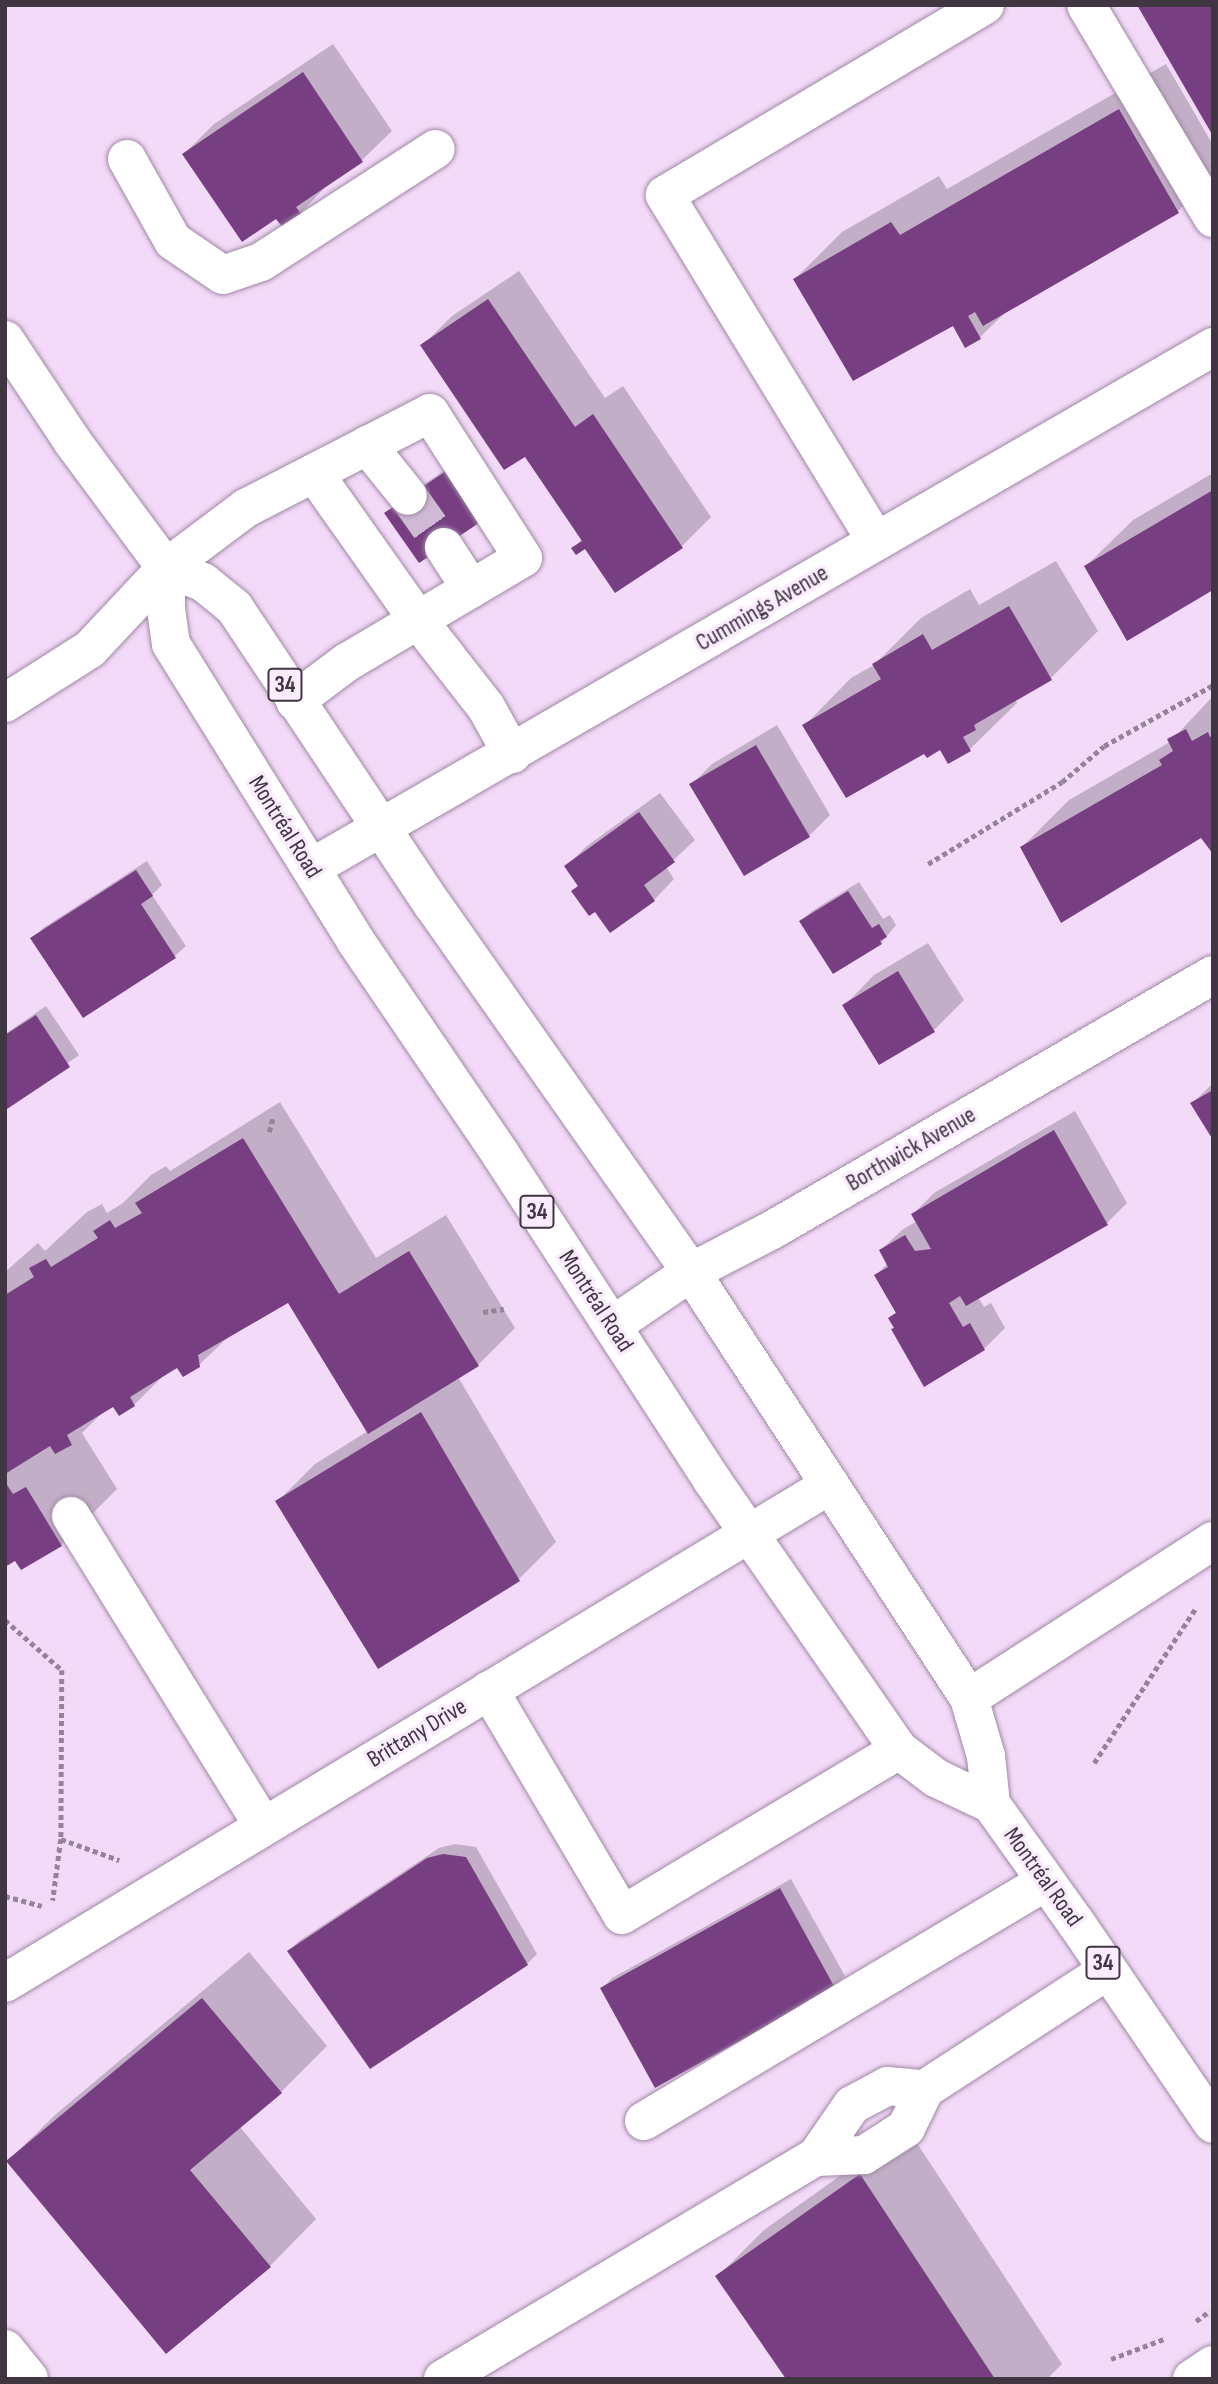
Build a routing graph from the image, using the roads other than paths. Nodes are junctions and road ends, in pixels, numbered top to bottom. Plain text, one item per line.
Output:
1 (985, 5) edge
2 (1086, 5) edge
3 (436, 149) dead end
4 (127, 159) dead end
5 (1213, 218) edge
6 (5, 340) edge
7 (1213, 347) edge
8 (367, 445) junction
9 (314, 473) junction
10 (408, 496) tunnel mouth
11 (876, 541) junction
12 (444, 547) tunnel mouth
13 (166, 568) junction
14 (471, 589) junction
15 (418, 620) junction
16 (295, 701) junction
17 (5, 703) edge
18 (512, 754) junction
19 (382, 828) junction
20 (311, 868) junction
21 (1213, 975) edge
22 (691, 1272) junction
23 (612, 1326) junction
24 (830, 1485) junction
25 (71, 1516) dead end
26 (751, 1534) junction
27 (1213, 1541) edge
28 (489, 1690) junction
29 (969, 1698) junction
30 (899, 1750) junction
31 (990, 1804) junction
32 (263, 1826) junction
33 (1045, 1881) junction
34 (1108, 1970) junction
35 (5, 1983) edge
36 (644, 2121) dead end
37 (1213, 2124) edge
38 (5, 2348) edge
39 (1213, 2365) edge
40 (29, 2379) edge
41 (443, 2379) edge
42 (1192, 2379) edge

1 - 11 main road
2 - 5 main road
3 - 4 main road
6 - 13 main road
7 - 11 main road, Cummings Avenue
8 - 9 main road
8 - 10 main road
8 - 14 main road
9 - 13 main road
9 - 15 main road
11 - 18 main road, Cummings Avenue
12 - 14 main road
13 - 16 main road, Montréal Road / 34
13 - 17 main road
13 - 20 main road, Montréal Road / 34
14 - 15 main road
15 - 16 main road
15 - 18 main road
16 - 19 main road, Montréal Road / 34
18 - 19 main road, Cummings Avenue
19 - 20 main road, Cummings Avenue
19 - 22 main road, Montréal Road / 34
20 - 23 main road, Montréal Road / 34
21 - 22 main road, Borthwick Avenue
22 - 23 main road, Borthwick Avenue
22 - 24 main road, Montréal Road / 34
23 - 26 main road, Montréal Road / 34
24 - 26 main road, Brittany Drive
24 - 29 main road, Montréal Road / 34
25 - 32 main road
26 - 28 main road, Brittany Drive
26 - 30 main road, Montréal Road / 34
27 - 29 main road
28 - 30 main road
28 - 32 main road, Brittany Drive
29 - 31 main road, Montréal Road / 34
30 - 31 main road, Montréal Road / 34
31 - 33 main road, Montréal Road / 34
32 - 35 main road, Brittany Drive
33 - 34 main road, Montréal Road / 34
33 - 36 main road
34 - 37 main road, Montréal Road / 34
34 - 41 main road
38 - 40 main road
39 - 42 main road

